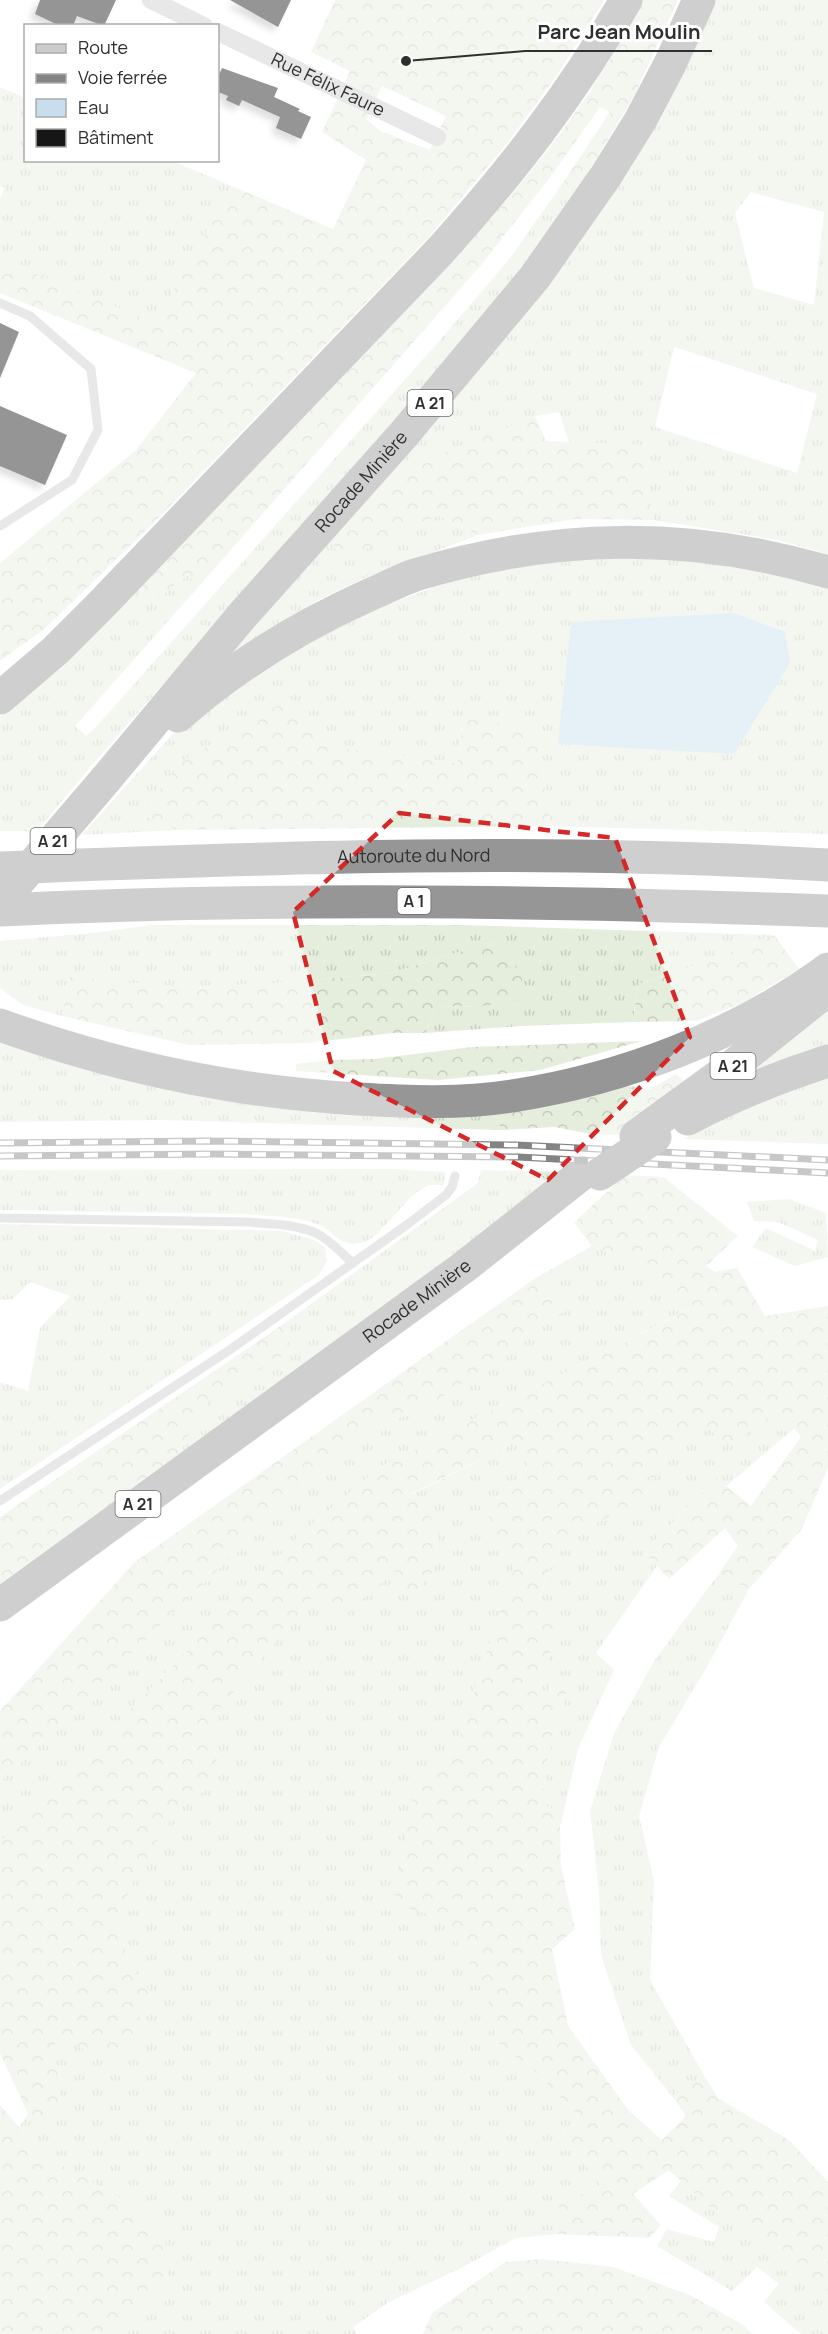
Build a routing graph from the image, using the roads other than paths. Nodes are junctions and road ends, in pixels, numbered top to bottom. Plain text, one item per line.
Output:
1 (151, 0) edge
2 (626, 0) edge
3 (699, 0) edge
4 (200, 24) edge
5 (219, 32) edge
6 (437, 137) dead end
7 (0, 303) edge
8 (0, 526) edge
9 (828, 572) edge
10 (0, 698) edge
11 (106, 779) junction
12 (828, 866) edge
13 (0, 868) edge
14 (0, 903) edge
15 (0, 910) edge
16 (828, 911) edge
17 (824, 982) edge
18 (0, 1025) edge
19 (828, 1061) edge
20 (645, 1137) junction
21 (455, 1176) dead end
22 (0, 1218) edge
23 (352, 1263) junction
24 (0, 1501) edge
25 (0, 1605) edge

1 - 4 street
2 - 10 highway
3 - 11 highway, Rocade Minière / A 21
5 - 6 street, Rue Félix Faure
7 - 8 lane
9 - 11 highway
11 - 14 highway, Rocade Minière / A 21, bridge
12 - 13 highway, Autoroute du Nord
15 - 16 highway, A 1
17 - 18 highway
17 - 20 highway, Rocade Minière / A 21
19 - 20 highway
20 - 25 highway, Rocade Minière / A 21
21 - 23 lane
22 - 23 lane
23 - 24 lane

